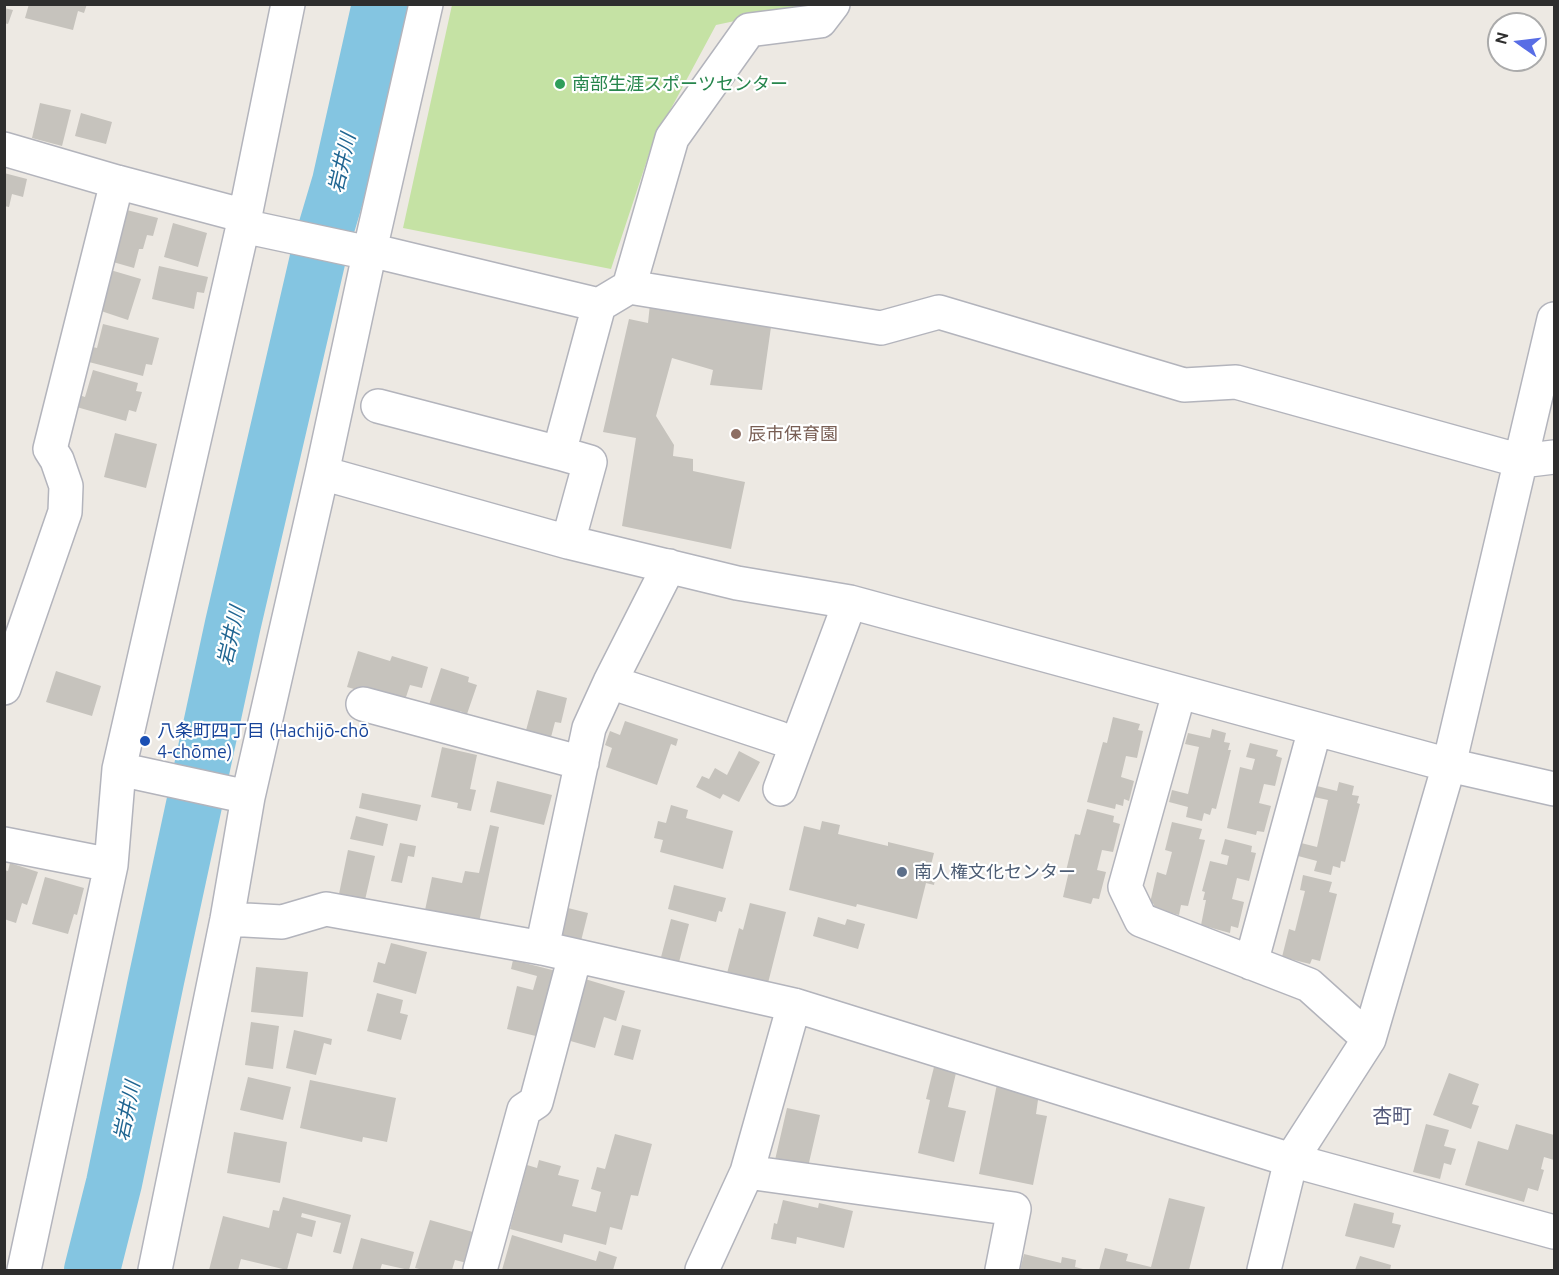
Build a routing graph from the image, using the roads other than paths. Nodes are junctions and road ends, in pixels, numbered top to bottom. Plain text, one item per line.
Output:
1 (272, 4) edge
2 (288, 4) edge
3 (426, 4) edge
4 (833, 4) edge
5 (279, 47) junction
6 (4, 149) edge
7 (117, 183) junction
8 (248, 223) junction
9 (363, 250) junction
10 (629, 286) junction
11 (599, 305) junction
12 (1554, 319) edge
13 (378, 406) dead end
14 (559, 453) junction
15 (1554, 457) edge
16 (1521, 461) junction
17 (322, 473) junction
18 (568, 542) junction
19 (669, 566) junction
20 (850, 602) junction
21 (610, 682) junction
22 (4, 688) edge
23 (1179, 693) junction
24 (363, 704) dead end
25 (1315, 729) junction
26 (779, 738) dead end
27 (582, 763) junction
28 (1449, 765) junction
29 (129, 771) junction
30 (780, 789) dead end
31 (1554, 789) edge
32 (241, 796) junction
33 (4, 844) edge
34 (111, 864) junction
35 (227, 919) junction
36 (542, 948) junction
37 (575, 956) junction
38 (1251, 963) junction
39 (794, 1005) junction
40 (1369, 1039) junction
41 (1291, 1160) junction
42 (747, 1172) junction
43 (1554, 1232) edge
44 (25, 1267) edge
45 (154, 1270) edge
46 (480, 1270) edge
47 (702, 1270) edge
48 (1002, 1270) edge
49 (1264, 1270) edge

1 - 5 street
2 - 5 street
3 - 9 street
4 - 10 street
5 - 8 street
6 - 7 street
7 - 8 street
7 - 22 street
8 - 9 street
8 - 29 street
9 - 11 street
9 - 17 street
10 - 11 street
10 - 16 street
11 - 14 street
12 - 16 street
13 - 14 street
14 - 18 street
15 - 16 street
16 - 28 street
17 - 18 street
17 - 32 street
18 - 19 street
19 - 20 street
19 - 21 street
20 - 23 street
20 - 30 street
21 - 26 street
21 - 27 street
23 - 25 street
23 - 38 street
24 - 27 street
25 - 28 street
25 - 38 street
27 - 36 street
28 - 31 street
28 - 40 street
29 - 32 street
29 - 34 street
32 - 35 street
33 - 34 street
34 - 44 street
35 - 36 street
35 - 45 street
36 - 37 street
37 - 39 street
37 - 46 street
38 - 40 street
39 - 41 street
39 - 42 street
40 - 41 street
41 - 43 street
41 - 49 street
42 - 47 street
42 - 48 street

